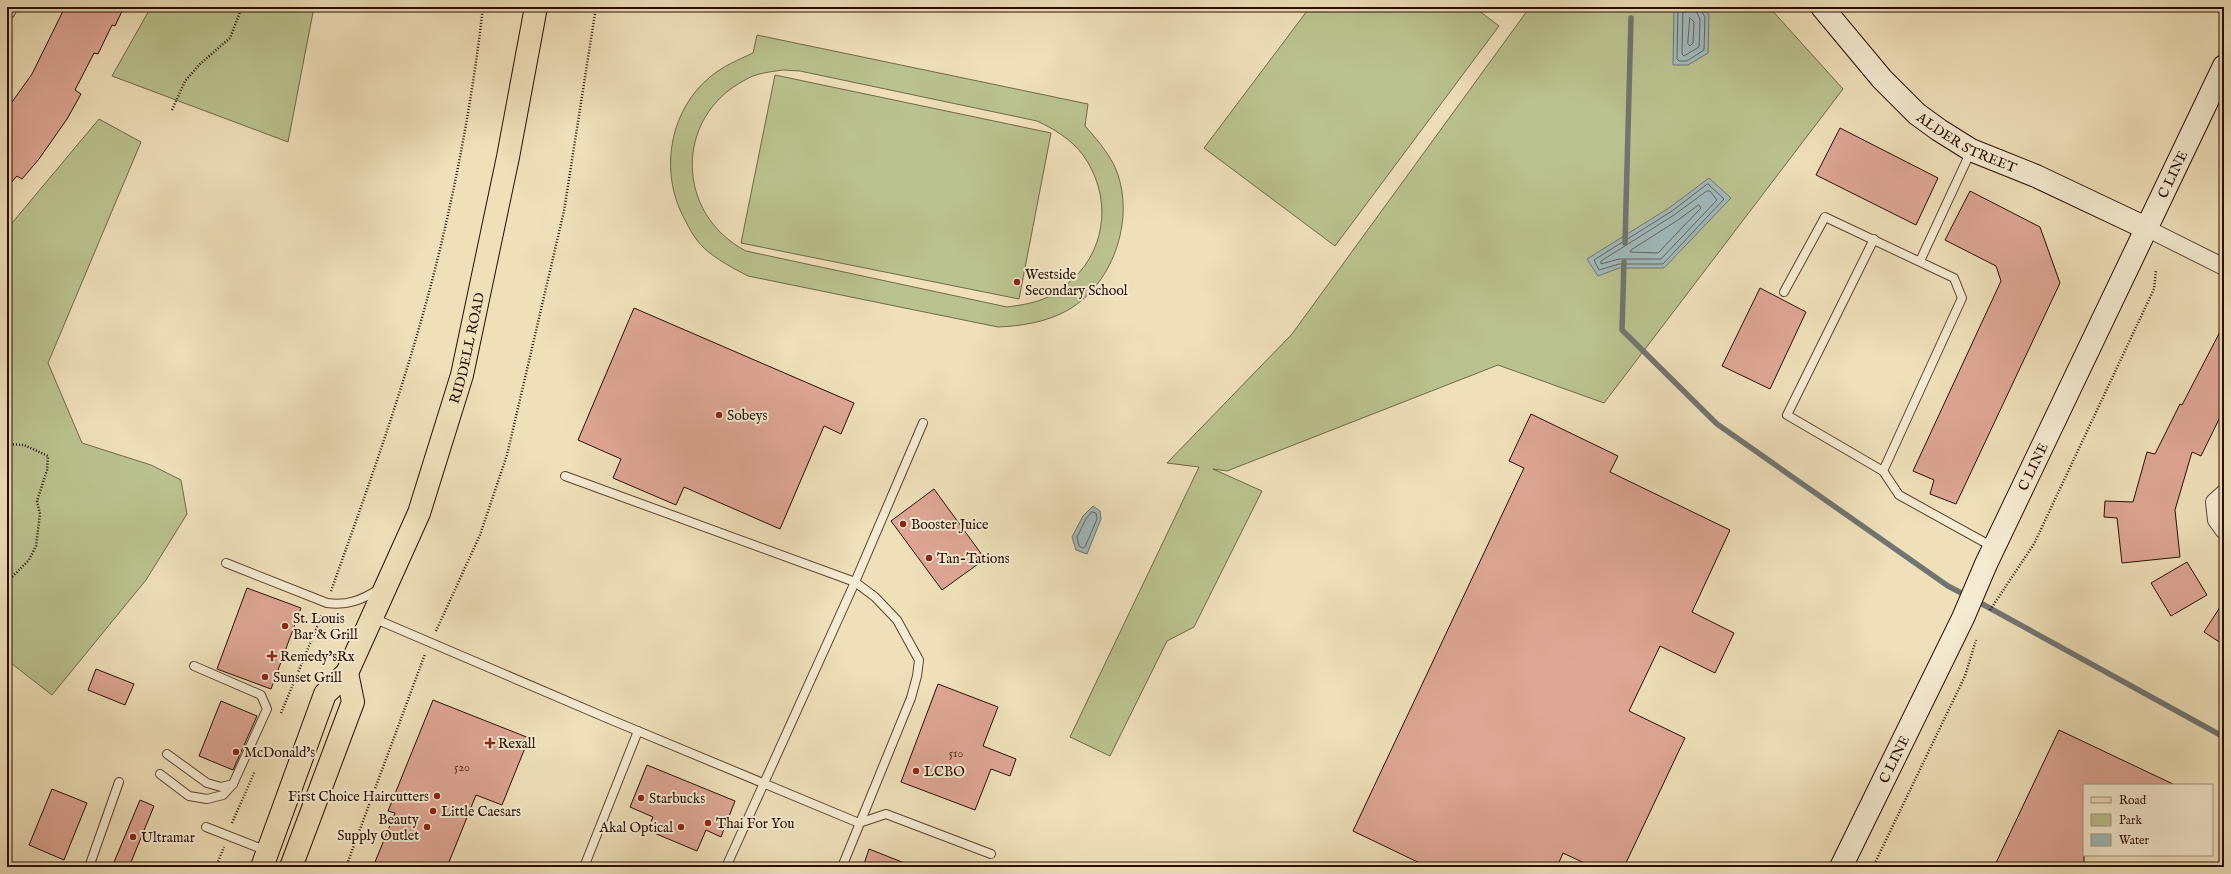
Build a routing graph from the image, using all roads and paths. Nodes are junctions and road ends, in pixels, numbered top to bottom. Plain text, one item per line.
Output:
1 (9, 7) edge
2 (242, 7) edge
3 (483, 7) edge
4 (536, 7) edge
5 (596, 7) edge
6 (1822, 7) edge
7 (7, 11) edge
8 (2224, 66) edge
9 (172, 110) dead end
10 (1971, 150) junction
11 (2148, 229) junction
12 (1874, 240) junction
13 (1920, 261) junction
14 (2224, 267) edge
15 (2156, 271) dead end
16 (1784, 292) dead end
17 (923, 423) dead end
18 (7, 444) edge
19 (1883, 471) junction
20 (565, 476) dead end
21 (2224, 493) edge
22 (2224, 531) edge
23 (1994, 547) junction
24 (226, 563) dead end
25 (7, 582) edge
26 (855, 582) junction
27 (388, 584) junction
28 (1995, 600) dead end
29 (327, 603) junction
30 (373, 618) junction
31 (1977, 639) dead end
32 (431, 643) junction
33 (194, 666) dead end
34 (347, 673) junction
35 (280, 714) dead end
36 (638, 731) junction
37 (167, 754) dead end
38 (258, 764) dead end
39 (160, 774) dead end
40 (119, 782) dead end
41 (764, 783) junction
42 (233, 784) junction
43 (859, 823) junction
44 (206, 827) dead end
45 (228, 836) junction
46 (991, 854) dead end
47 (265, 859) edge
48 (89, 867) edge
49 (216, 867) edge
50 (291, 867) edge
51 (346, 867) edge
52 (584, 867) edge
53 (726, 867) edge
54 (842, 867) edge
55 (1841, 867) edge
56 (1873, 867) edge

1 - 7 street
2 - 9 path
3 - 29 path
4 - 27 main road, RIDDELL ROAD
5 - 32 path
6 - 10 street, ALDER STREET
8 - 11 street, C LINE
10 - 11 street, ALDER STREET
10 - 13 lane
11 - 14 street
11 - 23 street, C LINE
12 - 13 lane
12 - 16 lane
12 - 19 lane
13 - 19 lane
15 - 28 path
17 - 26 lane
18 - 25 path
19 - 23 lane
20 - 26 lane
21 - 22 street
23 - 55 street, C LINE
24 - 29 lane
26 - 41 lane
26 - 43 lane
27 - 29 lane
27 - 30 main road, RIDDELL ROAD
29 - 35 path
30 - 32 lane
30 - 34 main road, RIDDELL ROAD
31 - 56 path
32 - 36 lane
32 - 51 path
33 - 42 lane
34 - 47 main road, RIDDELL ROAD
34 - 50 main road
36 - 41 lane
36 - 52 lane
37 - 42 lane
38 - 45 path
39 - 42 lane
40 - 48 lane
41 - 43 lane
41 - 53 lane
43 - 46 lane
43 - 54 lane
44 - 45 lane
45 - 47 lane
45 - 49 path

